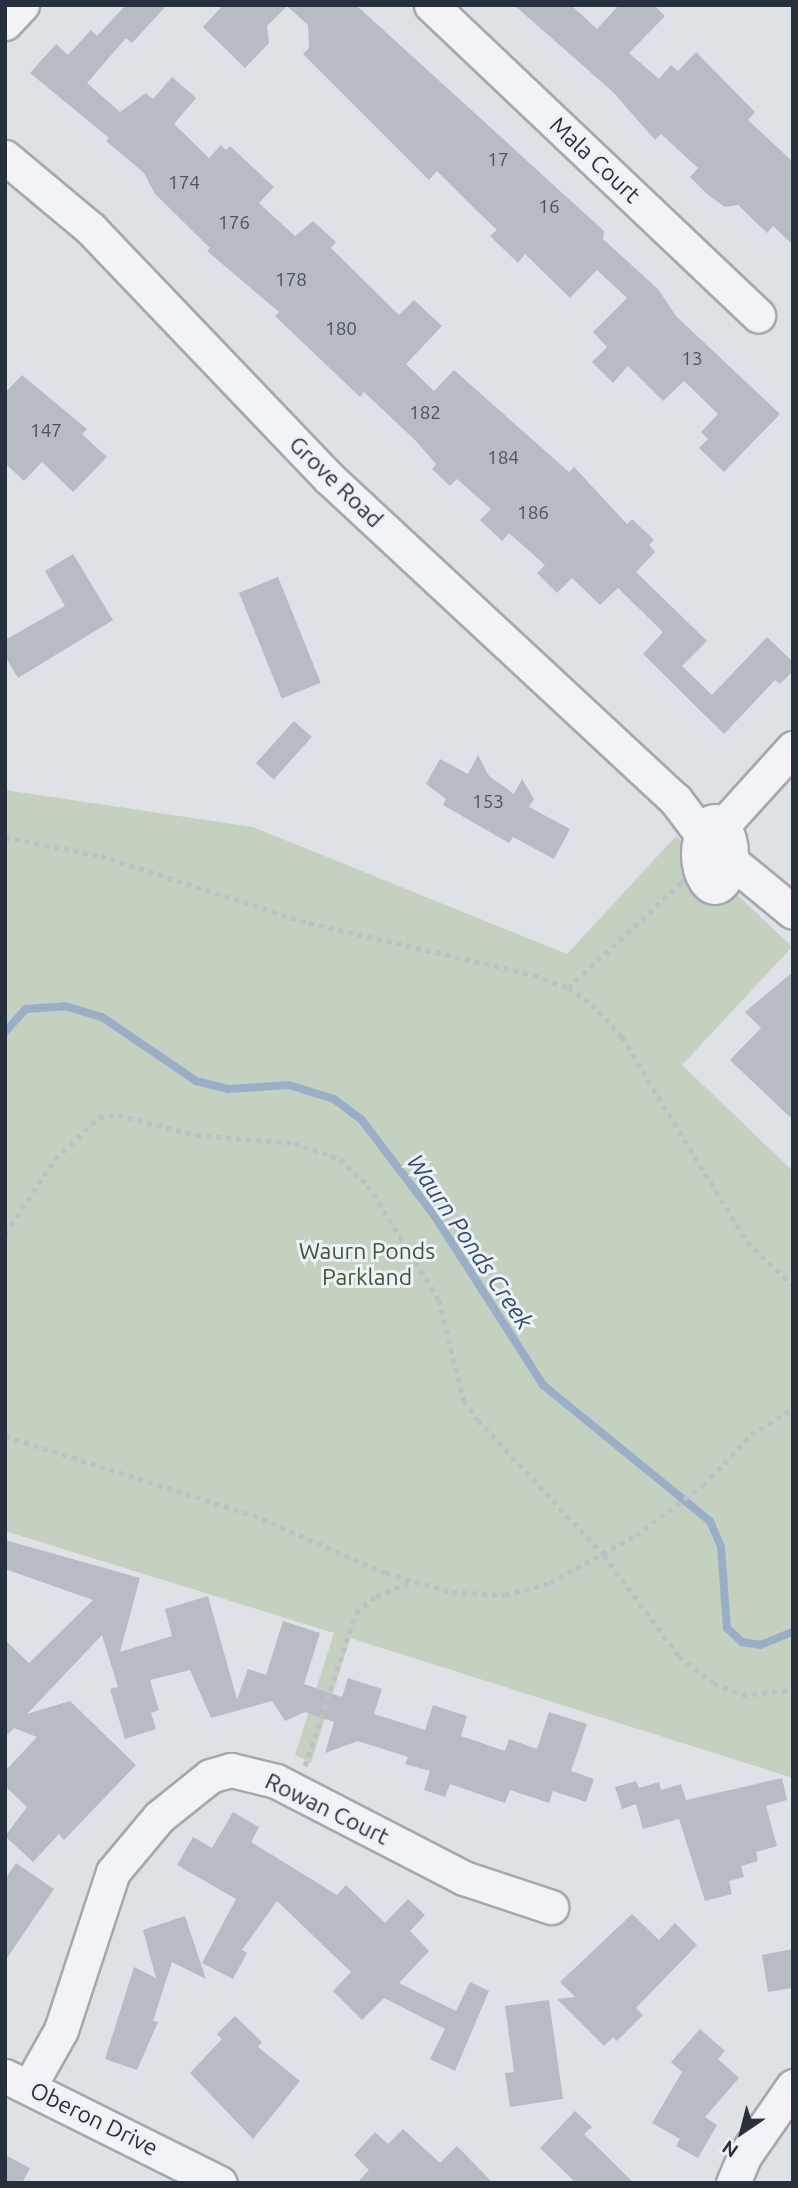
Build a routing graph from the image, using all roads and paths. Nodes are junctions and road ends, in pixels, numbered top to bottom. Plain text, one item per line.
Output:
1 (22, 5) edge
2 (431, 5) edge
3 (5, 23) edge
4 (5, 157) edge
5 (758, 315) dead end
6 (793, 748) edge
7 (714, 836) junction
8 (5, 837) edge
9 (793, 912) edge
10 (568, 988) junction
11 (5, 1234) edge
12 (793, 1285) edge
13 (793, 1408) edge
14 (5, 1436) edge
15 (604, 1555) junction
16 (415, 1581) junction
17 (793, 1690) edge
18 (297, 1791) junction
19 (551, 1907) dead end
20 (17, 2082) edge
21 (793, 2086) edge
22 (220, 2183) edge
23 (733, 2183) edge

1 - 3 street
2 - 5 street, Mala Court
4 - 7 street, Grove Road
6 - 7 street
7 - 9 street, Grove Road
7 - 10 path
8 - 10 path
10 - 12 path
11 - 15 path
13 - 15 path
14 - 16 path
15 - 16 path
15 - 17 path
16 - 18 path
18 - 19 street, Rowan Court
18 - 20 street, Rowan Court
20 - 22 street, Oberon Drive
21 - 23 street

